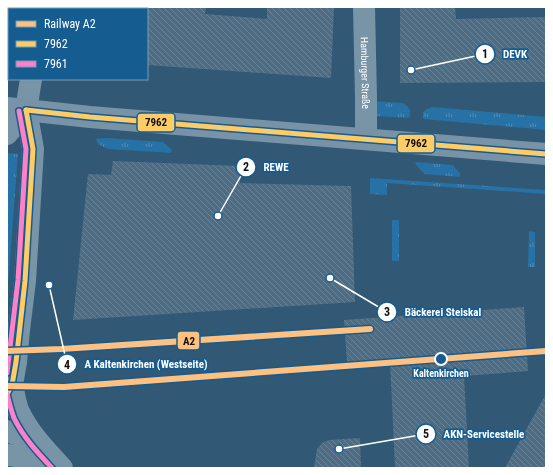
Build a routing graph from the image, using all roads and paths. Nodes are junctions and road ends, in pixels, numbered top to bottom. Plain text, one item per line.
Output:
1 (364, 7) edge
2 (31, 80) edge
3 (17, 109) edge
4 (7, 134) edge
5 (366, 139) junction
6 (546, 154) edge
7 (10, 389) edge
8 (7, 431) edge
9 (37, 442) junction
10 (10, 452) edge
11 (61, 468) edge

1 - 5 street, Hamburger Straße
2 - 3 street
3 - 4 street
3 - 5 main road
3 - 7 street
5 - 6 main road
7 - 9 street
8 - 9 street
9 - 11 street
10 - 11 street

